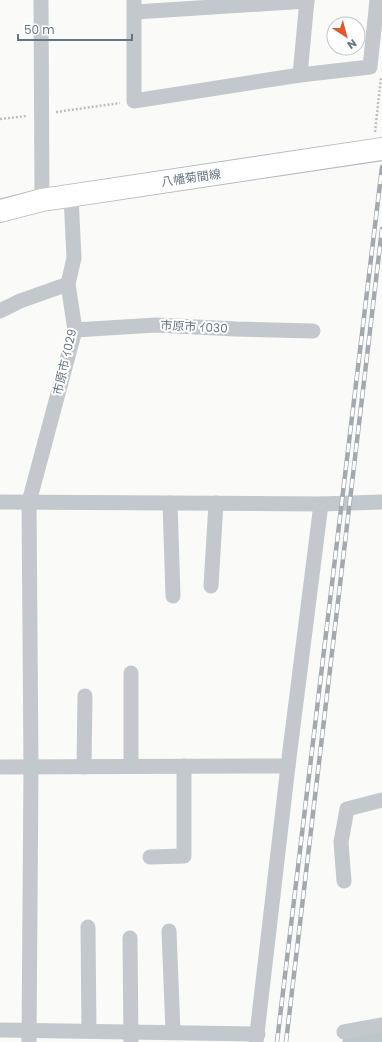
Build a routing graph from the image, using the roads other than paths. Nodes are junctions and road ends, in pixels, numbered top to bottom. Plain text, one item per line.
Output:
1 (40, 0) edge
2 (377, 0) edge
3 (307, 1) edge
4 (134, 6) edge
5 (300, 75) junction
6 (378, 149) edge
7 (71, 196) junction
8 (42, 200) junction
9 (0, 211) edge
10 (68, 284) junction
11 (0, 311) edge
12 (75, 330) junction
13 (313, 331) dead end
14 (0, 502) edge
15 (29, 502) junction
16 (382, 502) edge
17 (170, 503) junction
18 (216, 503) junction
19 (321, 504) junction
20 (212, 586) dead end
21 (174, 596) dead end
22 (131, 673) dead end
23 (84, 696) dead end
24 (131, 766) junction
25 (184, 766) junction
26 (288, 766) junction
27 (0, 767) edge
28 (31, 767) junction
29 (84, 767) junction
30 (382, 800) edge
31 (150, 857) dead end
32 (344, 881) dead end
33 (88, 927) dead end
34 (169, 931) dead end
35 (130, 938) dead end
36 (382, 1025) edge
37 (0, 1030) edge
38 (89, 1031) junction
39 (173, 1032) junction
40 (344, 1032) dead end
41 (29, 1036) edge
42 (131, 1037) edge
43 (257, 1038) edge

1 - 8 street
2 - 5 street
3 - 4 street
3 - 5 street
4 - 5 street
6 - 7 main road, 八幡菊間線
7 - 8 main road, 八幡菊間線
7 - 10 street, 市原市 ｲ029
8 - 9 main road, 八幡菊間線
10 - 11 street
10 - 12 street, 市原市 ｲ029
12 - 13 street, 市原市 ｲ030
12 - 15 street, 市原市 ｲ029
14 - 15 street
15 - 17 street
15 - 28 street, 市原市 ｲ029
16 - 19 street
17 - 18 street
17 - 21 street
18 - 19 street
18 - 20 street
19 - 26 street
22 - 24 street
23 - 29 street
24 - 25 street
24 - 29 street
25 - 26 street
25 - 31 street
26 - 43 street
27 - 28 street
28 - 29 street
28 - 41 street, 市原市 ｲ029
30 - 32 street
33 - 38 street
34 - 39 street
35 - 42 street
36 - 40 street
37 - 41 street
38 - 41 street
38 - 42 street
39 - 42 street
39 - 43 street

